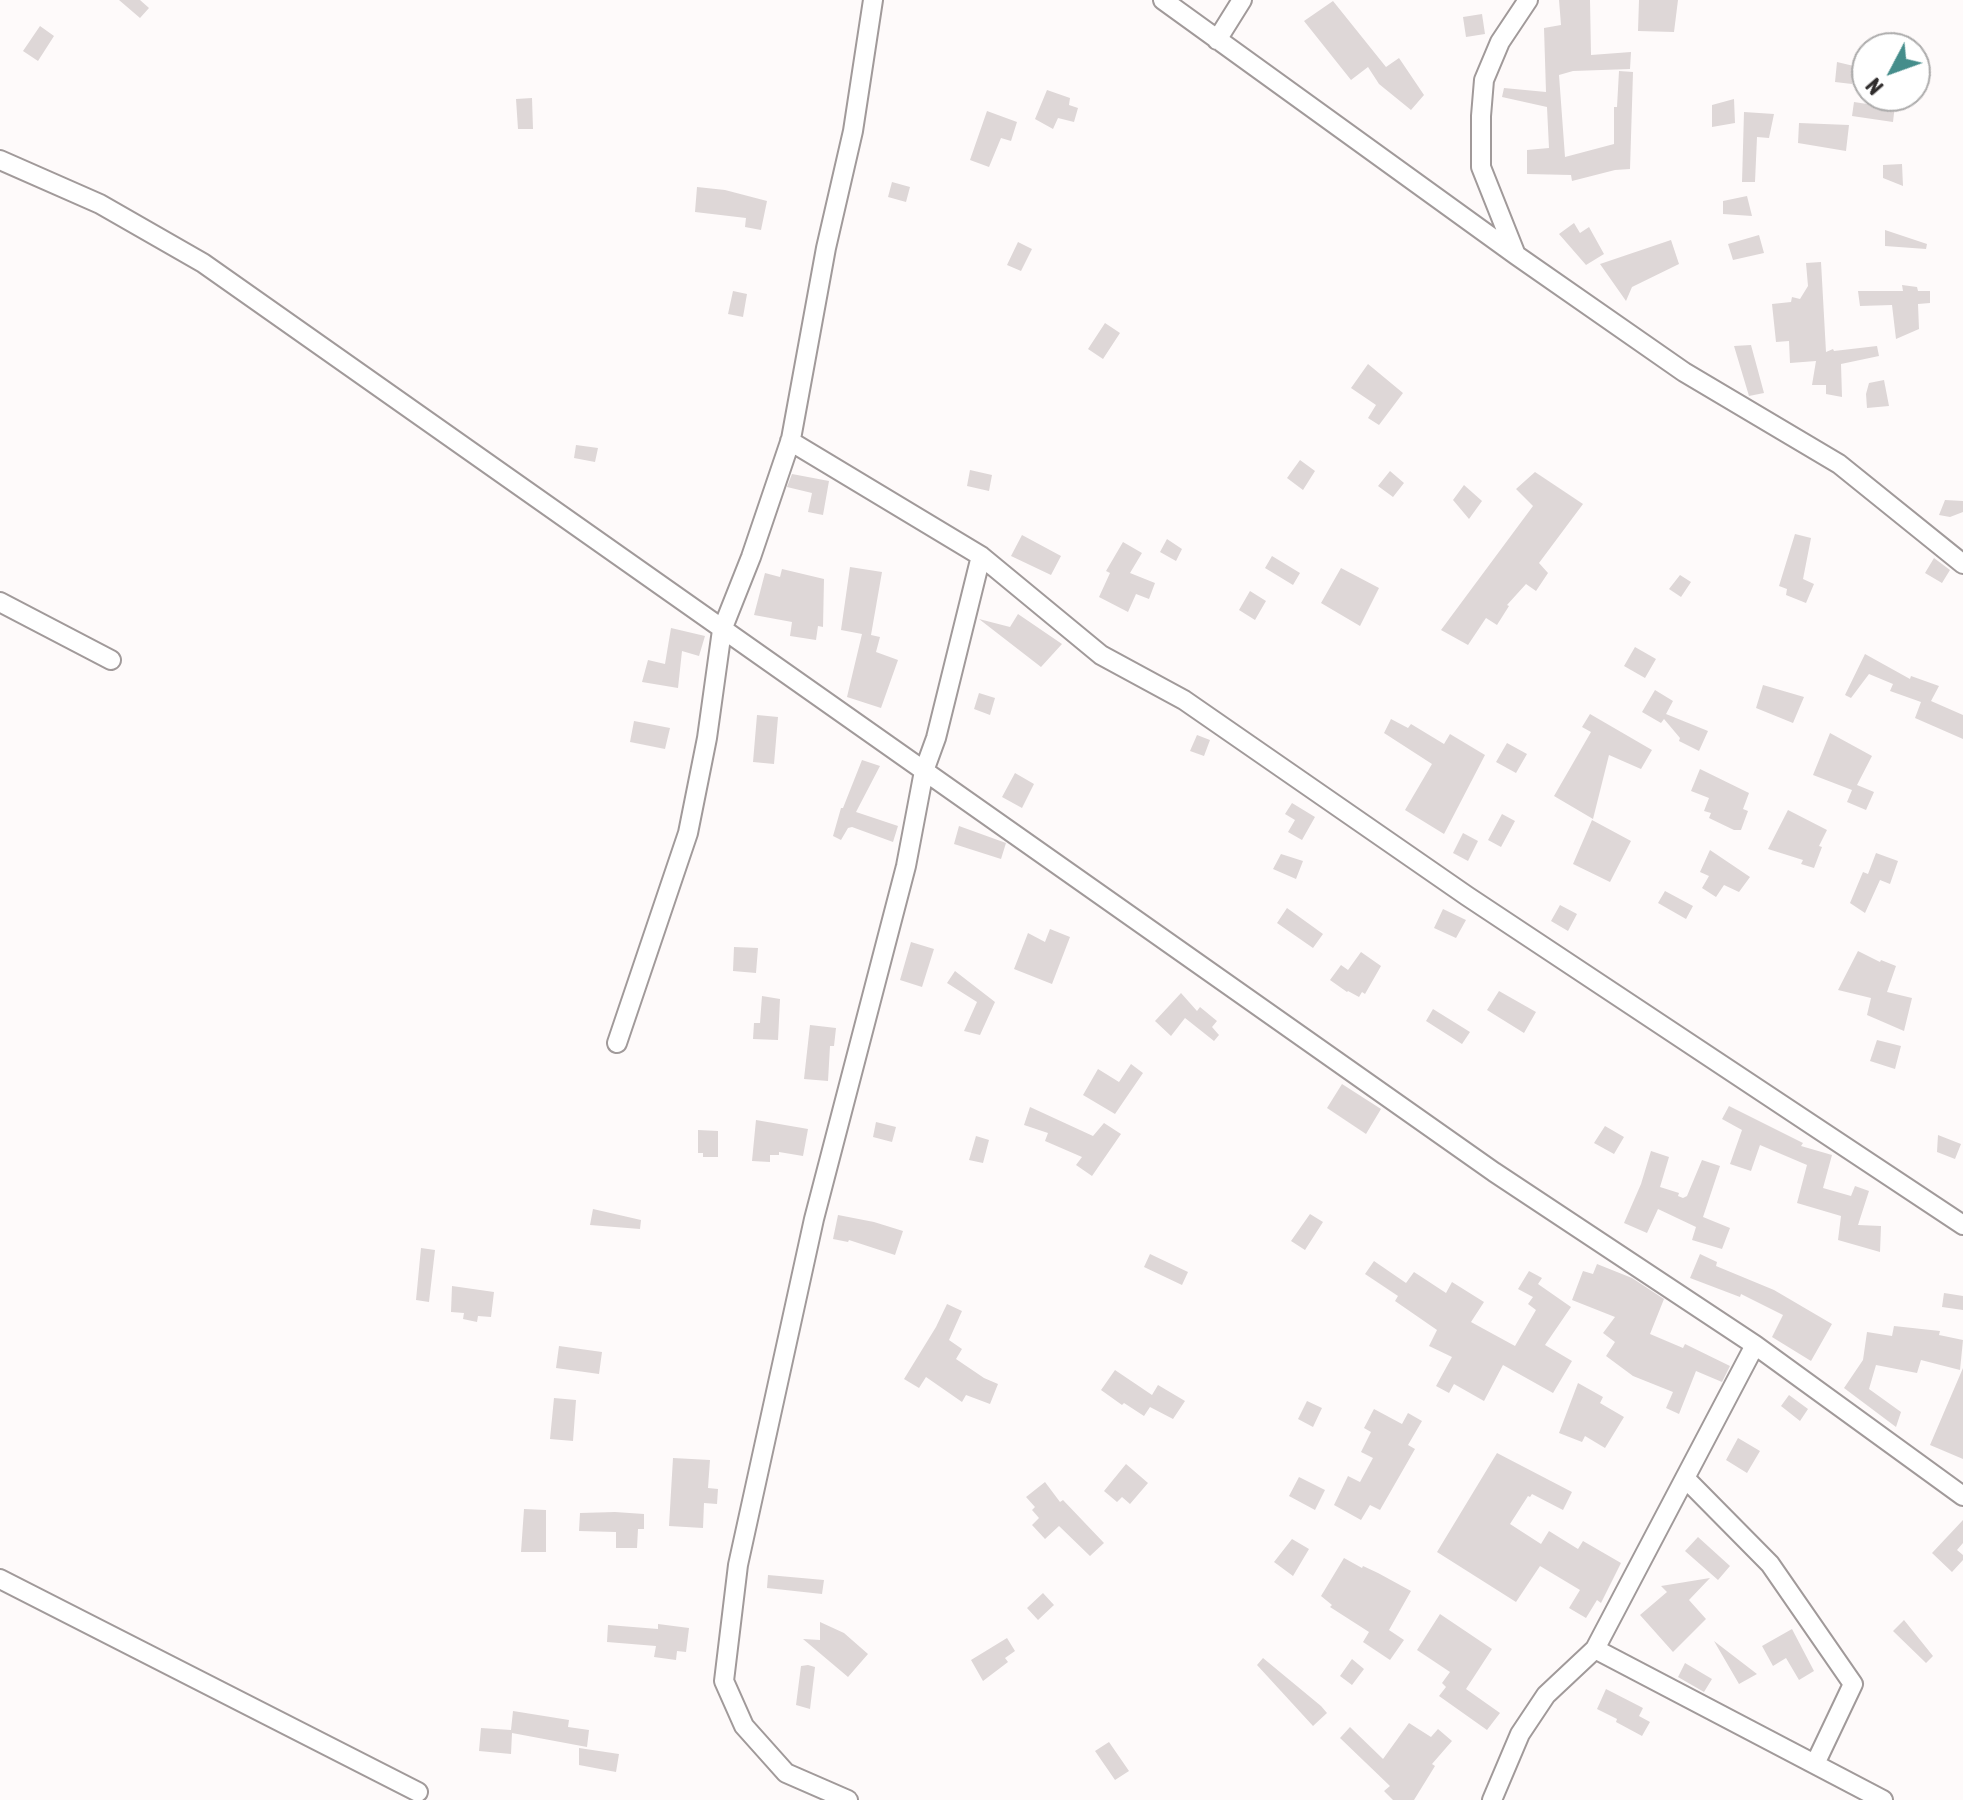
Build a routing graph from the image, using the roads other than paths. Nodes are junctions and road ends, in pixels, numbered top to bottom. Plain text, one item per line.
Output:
1 (873, 0) edge
2 (1163, 0) edge
3 (1242, 0) edge
4 (1528, 0) edge
5 (1217, 40) junction
6 (0, 160) edge
7 (1516, 255) junction
8 (790, 441) junction
9 (981, 556) junction
10 (1963, 564) edge
11 (0, 602) edge
12 (722, 630) junction
13 (111, 660) dead end
14 (924, 771) junction
15 (617, 1043) dead end
16 (1963, 1225) edge
17 (1755, 1345) junction
18 (1685, 1478) junction
19 (1963, 1496) edge
20 (0, 1579) edge
21 (1595, 1649) junction
22 (1815, 1764) junction
23 (418, 1792) dead end
24 (848, 1800) edge
25 (1492, 1800) edge
26 (1883, 1800) edge

1 - 8 street
2 - 5 street
3 - 5 street
4 - 7 street
5 - 7 street
6 - 12 street
7 - 10 street
8 - 9 street
8 - 12 street
9 - 14 street
9 - 16 street
11 - 13 street
12 - 14 street
12 - 15 street
14 - 17 street
14 - 24 street
17 - 18 street
17 - 19 street
18 - 21 street
18 - 22 street
20 - 23 street
21 - 22 street
21 - 25 street
22 - 26 street

